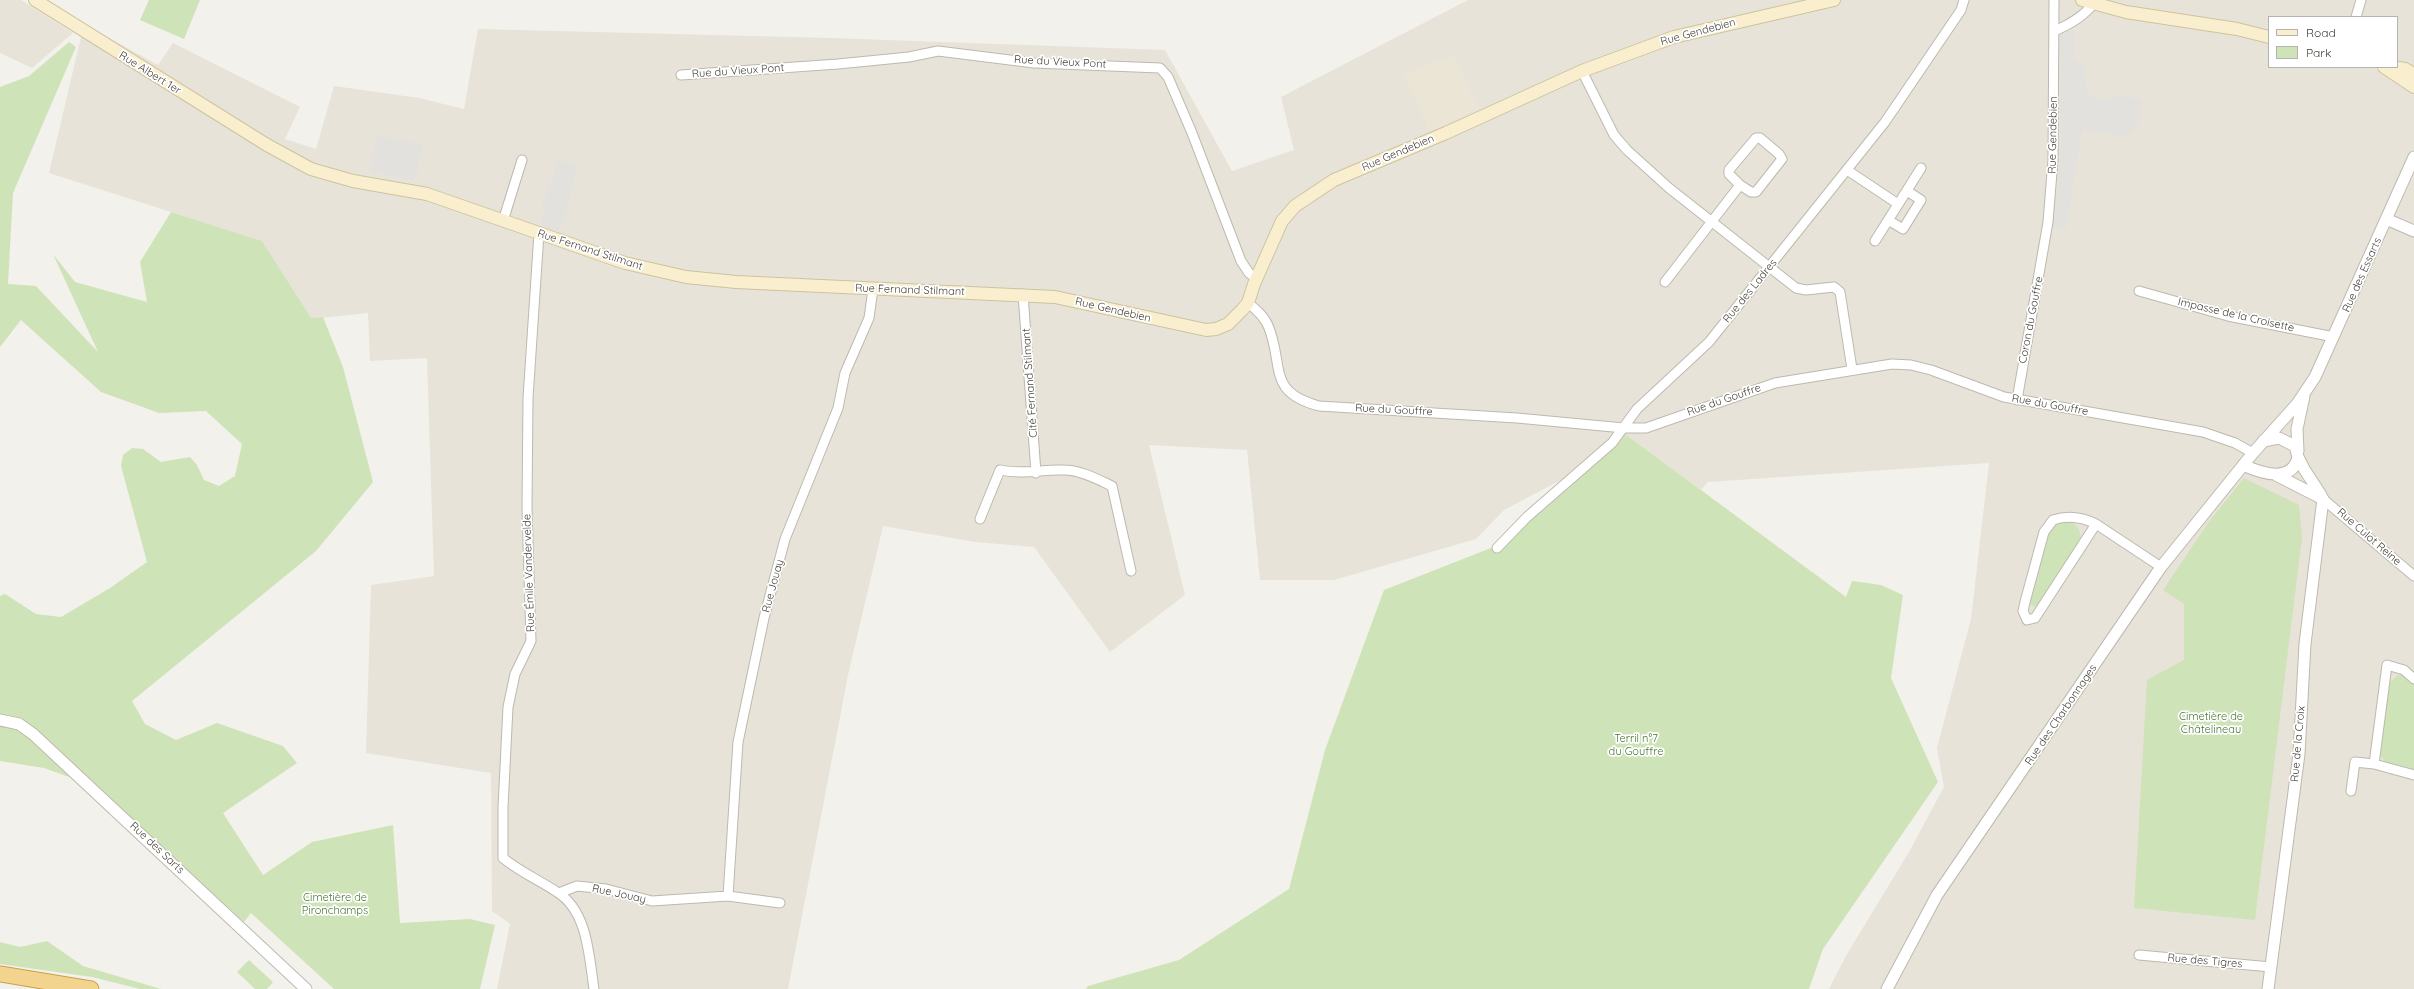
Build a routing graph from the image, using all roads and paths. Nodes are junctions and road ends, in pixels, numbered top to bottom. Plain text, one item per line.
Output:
1 (35, 0) edge
2 (1834, 0) edge
3 (1964, 0) edge
4 (2054, 0) edge
5 (2082, 0) edge
6 (2361, 0) edge
7 (2094, 3) junction
8 (2356, 16) edge
9 (2054, 30) junction
10 (2268, 37) edge
11 (2386, 68) edge
12 (2398, 68) edge
13 (1582, 71) junction
14 (2414, 74) edge
15 (681, 75) dead end
16 (2414, 87) edge
17 (267, 145) joint
18 (2414, 157) edge
19 (522, 160) dead end
20 (1921, 168) dead end
21 (1847, 170) junction
22 (1740, 185) junction
23 (1907, 190) junction
24 (1898, 204) junction
25 (2386, 219) junction
26 (1888, 220) junction
27 (503, 221) junction
28 (1711, 221) junction
29 (2414, 230) edge
30 (539, 233) junction
31 (2046, 240) joint
32 (1875, 241) dead end
33 (1769, 266) junction
34 (1256, 278) junction
35 (1665, 282) dead end
36 (873, 289) junction
37 (2138, 291) dead end
38 (1023, 294) junction
39 (1248, 303) junction
40 (2334, 337) junction
41 (1852, 369) junction
42 (2305, 391) junction
43 (2017, 400) junction
44 (1624, 428) junction
45 (2263, 441) junction
46 (2253, 453) junction
47 (2298, 454) junction
48 (2243, 465) junction
49 (1036, 473) junction
50 (2276, 475) junction
51 (2323, 499) junction
52 (980, 519) dead end
53 (2096, 524) junction
54 (1497, 548) dead end
55 (2161, 567) junction
56 (1131, 571) dead end
57 (2414, 576) edge
58 (2414, 679) edge
59 (0, 720) edge
60 (2374, 764) junction
61 (2414, 775) edge
62 (2350, 791) dead end
63 (559, 893) junction
64 (728, 896) junction
65 (780, 903) dead end
66 (2139, 955) dead end
67 (2271, 967) junction
68 (0, 974) edge
69 (91, 989) edge
70 (306, 989) edge
71 (594, 989) edge
72 (1887, 989) edge
73 (2268, 989) edge

1 - 17 main road, Rue Albert 1er
2 - 13 main road, Rue Gendebien
3 - 21 street, Rue des Ladres
4 - 9 street, Rue Gendebien
5 - 7 main road
6 - 8 street
7 - 9 street
7 - 10 main road
9 - 31 street, Rue Gendebien
11 - 16 main road
12 - 14 main road
13 - 28 street
13 - 34 main road, Rue Gendebien
15 - 34 street, Rue du Vieux Pont
17 - 27 main road, Rue Fernand Stilmant
18 - 25 street, Rue des Essarts
19 - 27 street
20 - 23 street
21 - 24 street
21 - 33 street, Rue des Ladres
22 - 22 street
22 - 28 street
23 - 24 street
23 - 26 street
24 - 26 street
25 - 29 street
25 - 40 street, Rue des Essarts
26 - 32 street
27 - 30 main road, Rue Fernand Stilmant
28 - 33 street
28 - 35 street
30 - 36 main road, Rue Fernand Stilmant
30 - 63 street, Rue Émile Vandervelde
31 - 43 street, Coron du Gouffre
33 - 41 street
33 - 44 street, Rue des Ladres
34 - 39 main road, Rue Gendebien
36 - 38 main road, Rue Fernand Stilmant
36 - 64 street, Rue Jouay
37 - 40 street, Impasse de la Croisette
38 - 39 main road, Rue Gendebien
38 - 49 street, Cité Fernand Stilmant
39 - 44 street, Rue du Gouffre
40 - 42 street, Rue des Essarts
41 - 43 street, Rue du Gouffre
41 - 44 street, Rue du Gouffre
42 - 45 street, Rue des Essarts
42 - 47 street
43 - 46 street, Rue du Gouffre
44 - 54 street, Rue des Ladres
45 - 46 street, Rue des Charbonnages
45 - 47 street
46 - 48 street, Rue des Charbonnages
47 - 50 street
47 - 51 street
48 - 50 street
48 - 55 street, Rue des Charbonnages
49 - 52 street
49 - 56 street
50 - 51 street
51 - 57 street, Rue Culot Reine
51 - 67 street, Rue de la Croix
53 - 53 street
53 - 55 street
55 - 72 street, Rue des Charbonnages
58 - 60 street
59 - 70 street, Rue des Sarts
60 - 61 street
60 - 62 street
63 - 64 street, Rue Jouay
63 - 71 street, Rue Émile Vandervelde
64 - 65 street, Rue Jouay
66 - 67 street, Rue des Tigres
67 - 73 street, Rue de la Croix
68 - 69 highway

